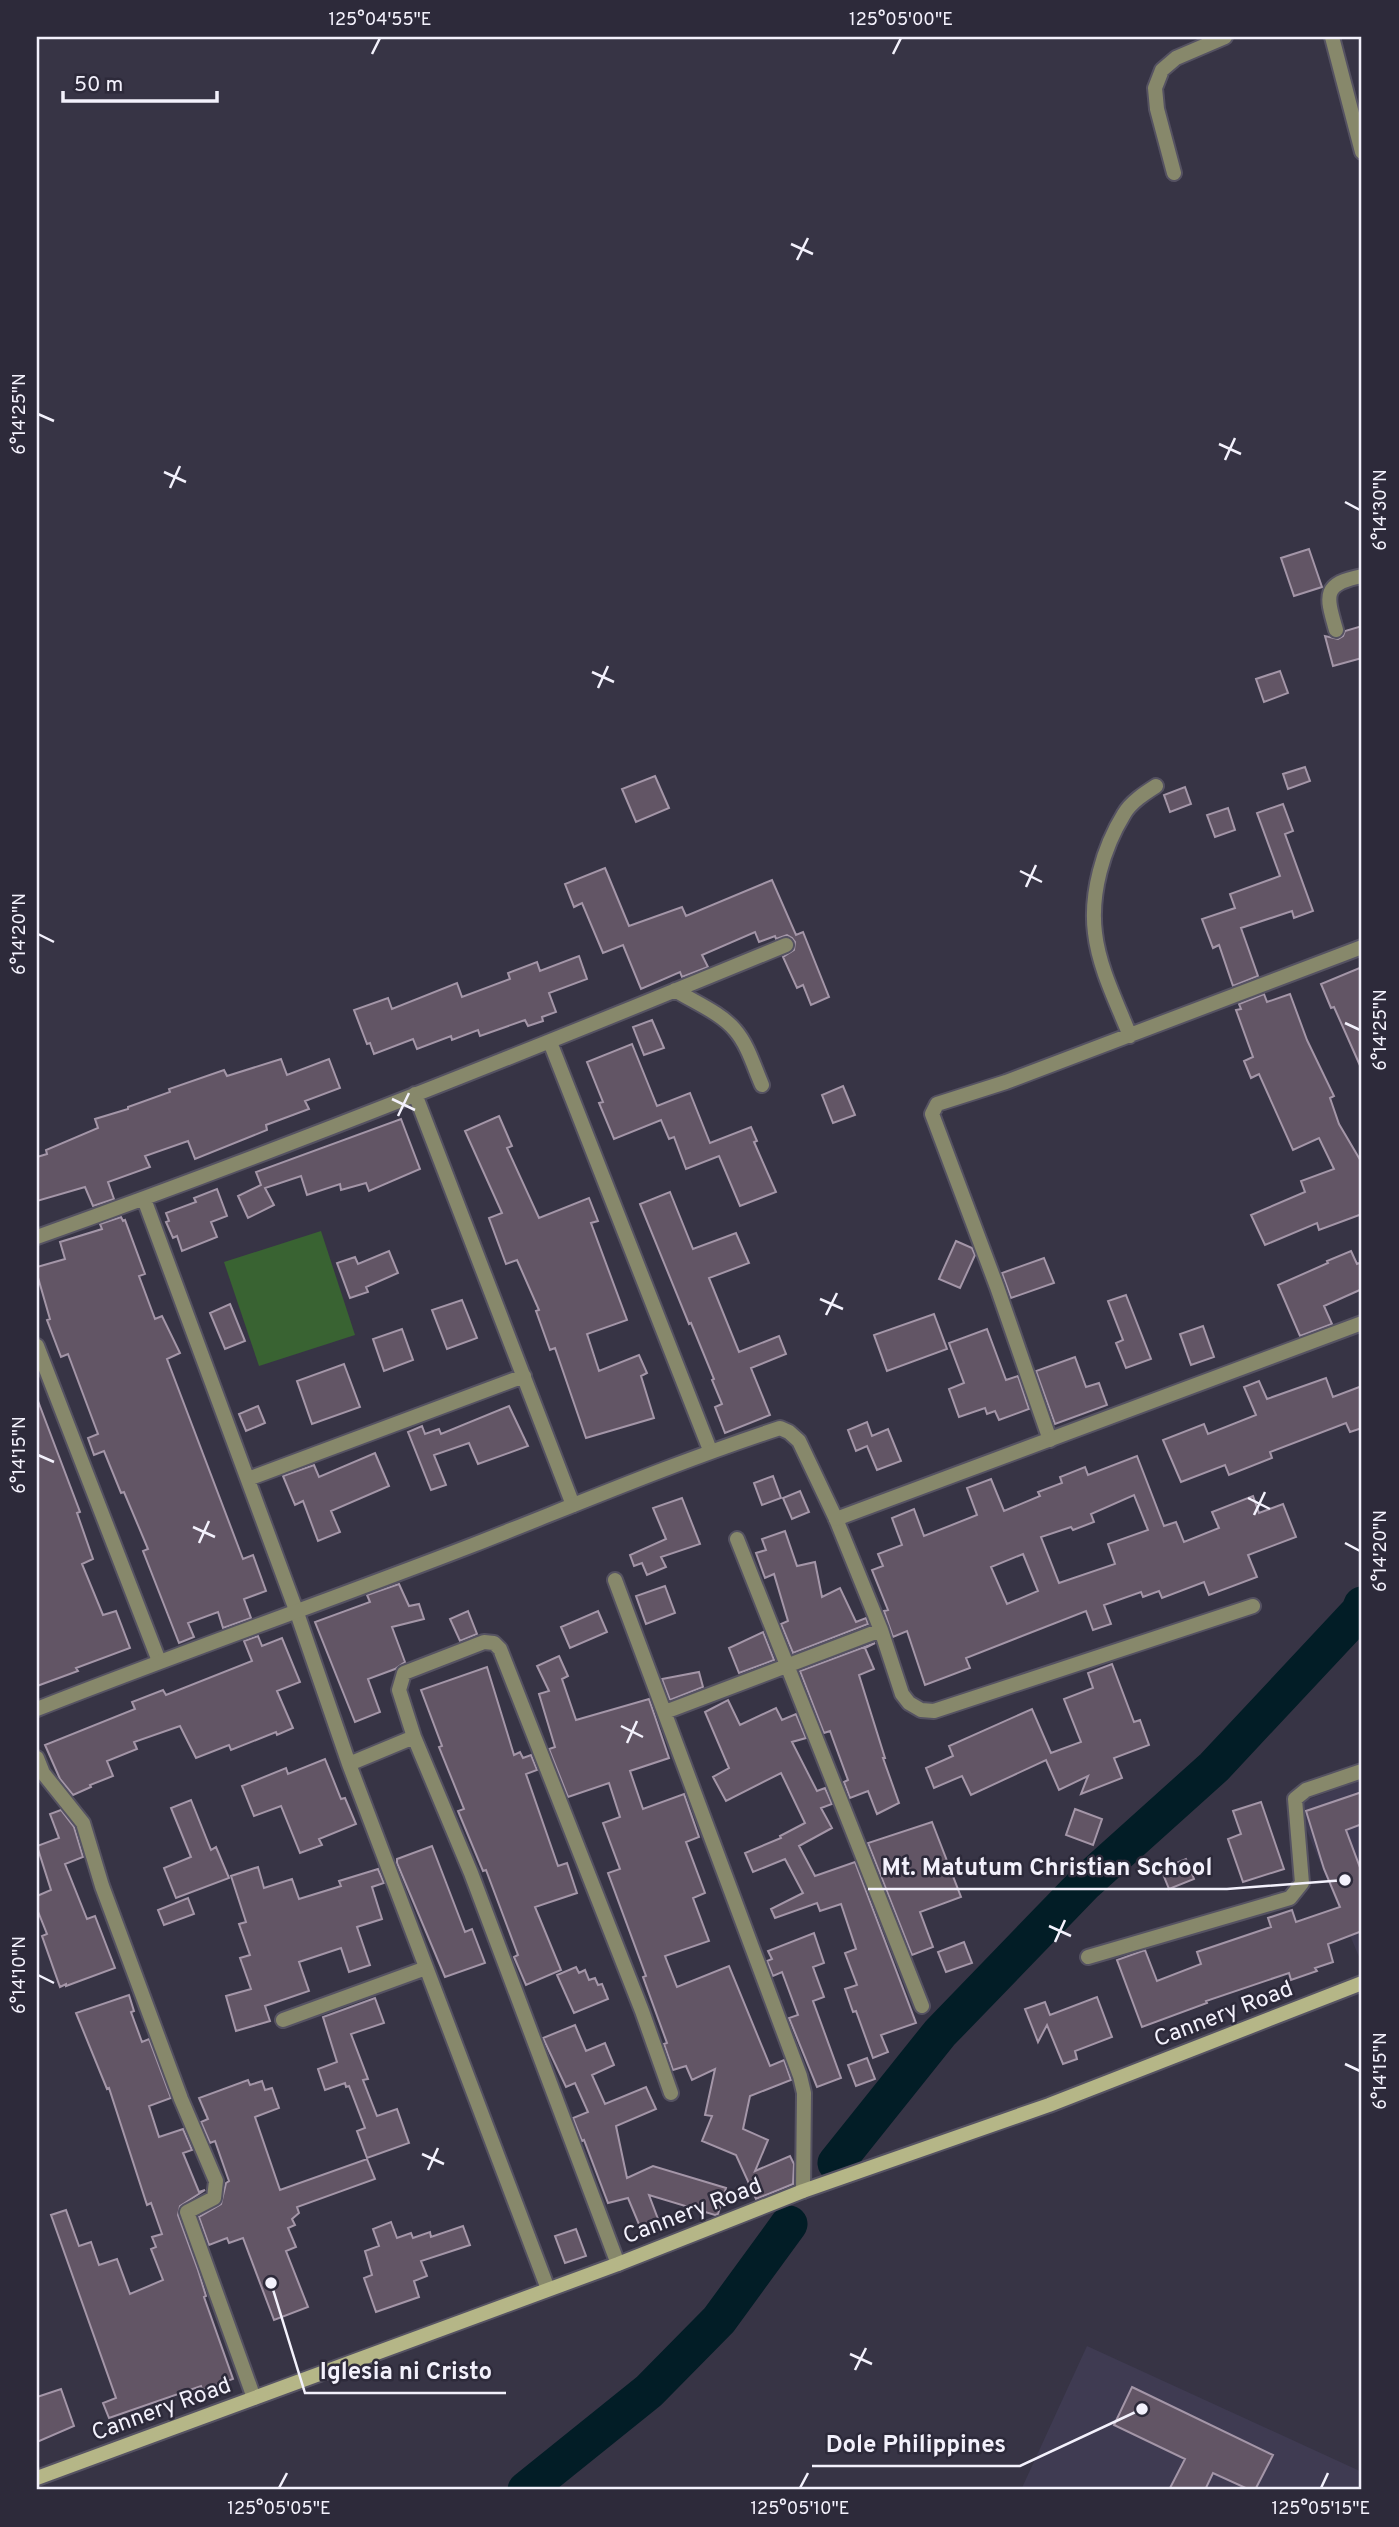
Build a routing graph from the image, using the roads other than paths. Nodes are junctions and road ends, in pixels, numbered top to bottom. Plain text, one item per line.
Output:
1 (1226, 37) edge
2 (1332, 37) edge
3 (1362, 152) edge
4 (1174, 173) dead end
5 (1362, 576) edge
6 (1336, 630) dead end
7 (1156, 786) dead end
8 (786, 945) dead end
9 (1362, 947) edge
10 (676, 990) junction
11 (1130, 1036) junction
12 (551, 1042) junction
13 (762, 1085) dead end
14 (415, 1094) junction
15 (144, 1199) junction
16 (37, 1237) edge
17 (1362, 1322) edge
18 (37, 1346) edge
19 (524, 1376) junction
20 (1050, 1440) junction
21 (710, 1450) junction
22 (248, 1479) junction
23 (573, 1505) junction
24 (836, 1519) junction
25 (737, 1539) dead end
26 (615, 1580) dead end
27 (1253, 1606) dead end
28 (296, 1610) junction
29 (881, 1630) junction
30 (159, 1661) junction
31 (789, 1665) junction
32 (37, 1709) edge
33 (665, 1712) junction
34 (414, 1737) junction
35 (37, 1758) edge
36 (349, 1764) junction
37 (1362, 1771) edge
38 (1088, 1957) dead end
39 (426, 1969) junction
40 (1362, 1983) edge
41 (922, 2006) dead end
42 (283, 2020) dead end
43 (671, 2093) dead end
44 (803, 2191) junction
45 (618, 2264) junction
46 (548, 2289) junction
47 (254, 2398) junction
48 (37, 2478) edge

1 - 4 street
2 - 3 street
5 - 6 street
7 - 11 street
8 - 10 street
9 - 11 street
10 - 12 street
10 - 13 street
11 - 20 street
12 - 14 street
12 - 21 street
14 - 15 street
14 - 19 street
15 - 16 street
15 - 22 street
17 - 20 street
18 - 30 street
19 - 22 street
19 - 23 street
20 - 24 street
21 - 23 street
21 - 24 street
22 - 28 street
23 - 28 street
24 - 29 street
25 - 31 street
26 - 33 street
27 - 29 street
28 - 30 street
28 - 36 street
29 - 31 street
30 - 32 street
31 - 33 street
31 - 41 street
33 - 44 street
34 - 36 street
34 - 43 street
34 - 45 street
35 - 47 street
36 - 39 street
37 - 38 street
39 - 42 street
39 - 46 street
40 - 44 main road, Cannery Road
44 - 45 main road, Cannery Road
45 - 46 main road, Cannery Road
46 - 47 main road, Cannery Road
47 - 48 main road, Cannery Road

